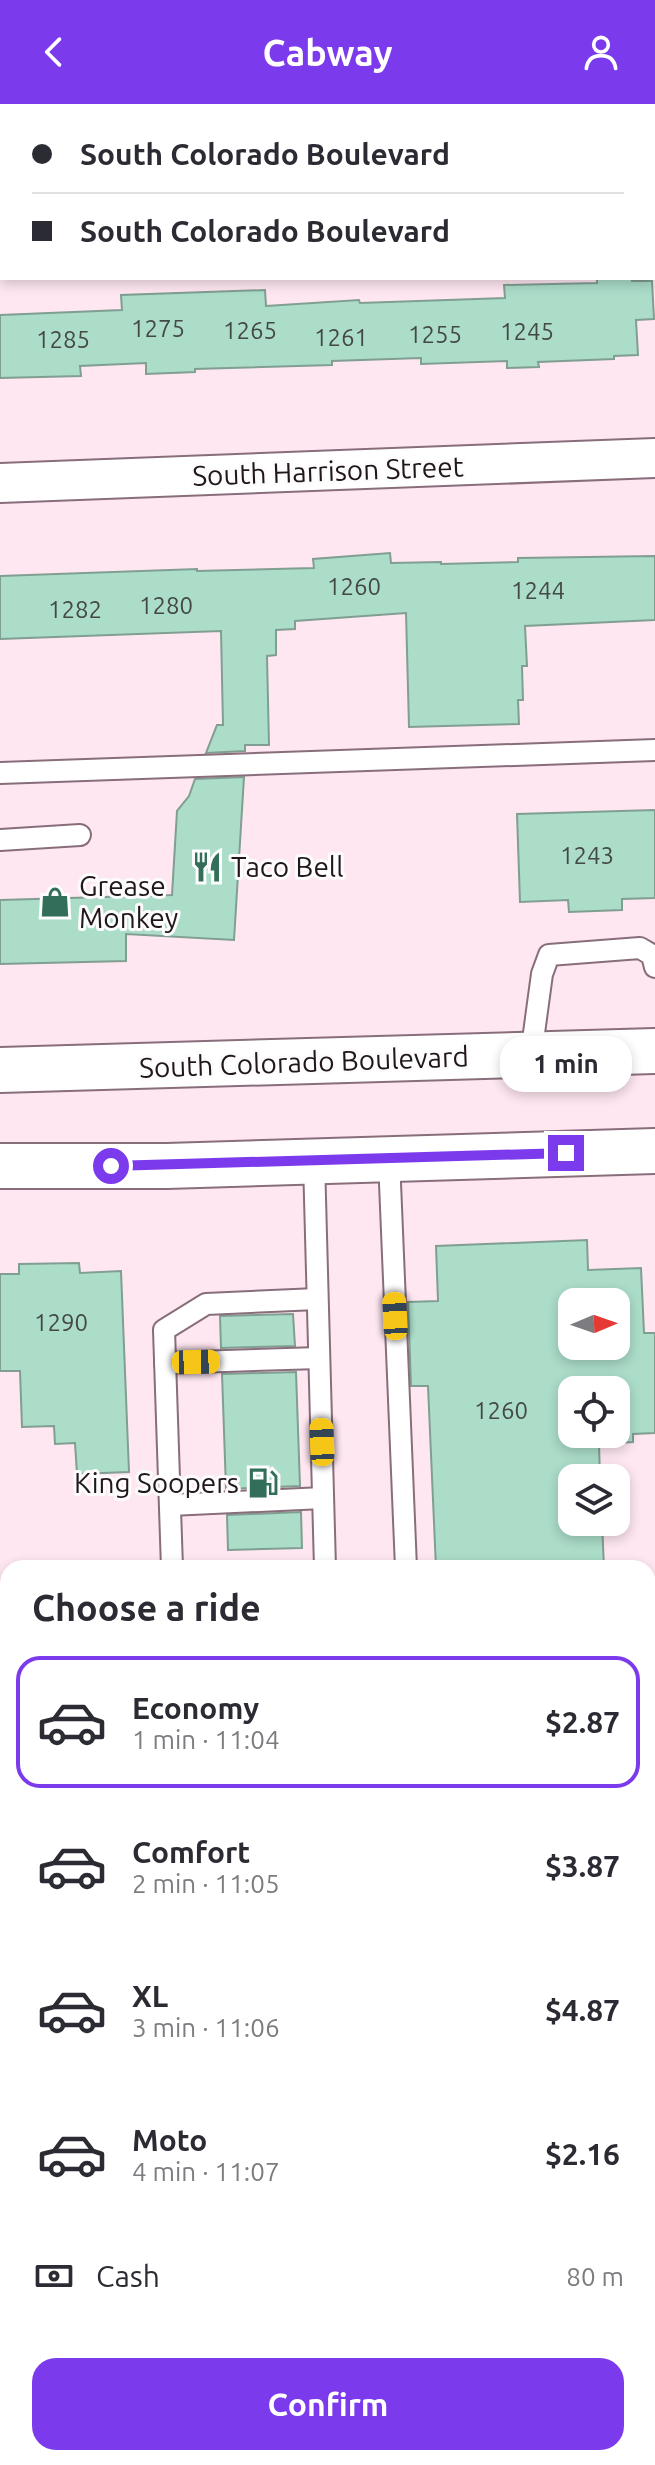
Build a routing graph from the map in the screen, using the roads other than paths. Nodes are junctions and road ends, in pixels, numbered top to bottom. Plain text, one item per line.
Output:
1 (655, 458) edge
2 (0, 483) edge
3 (655, 750) edge
4 (0, 773) edge
5 (80, 835) dead end
6 (0, 840) edge
7 (655, 967) edge
8 (655, 1051) edge
9 (531, 1055) junction
10 (0, 1070) edge
11 (655, 1151) edge
12 (389, 1159) junction
13 (314, 1161) junction
14 (0, 1166) edge
15 (317, 1299) junction
16 (319, 1358) junction
17 (165, 1363) junction
18 (323, 1498) junction
19 (170, 1505) junction
20 (172, 1560) edge
21 (325, 1560) edge
22 (406, 1560) edge

1 - 2 street, South Harrison Street
3 - 4 lane
5 - 6 lane
7 - 9 lane
8 - 9 main road, South Colorado Boulevard
9 - 10 main road, South Colorado Boulevard
11 - 12 main road
12 - 13 main road
12 - 22 lane
13 - 14 main road
13 - 15 lane
15 - 16 lane
15 - 17 lane
16 - 17 lane
16 - 18 lane
17 - 19 lane
18 - 19 lane
18 - 21 lane
19 - 20 lane

